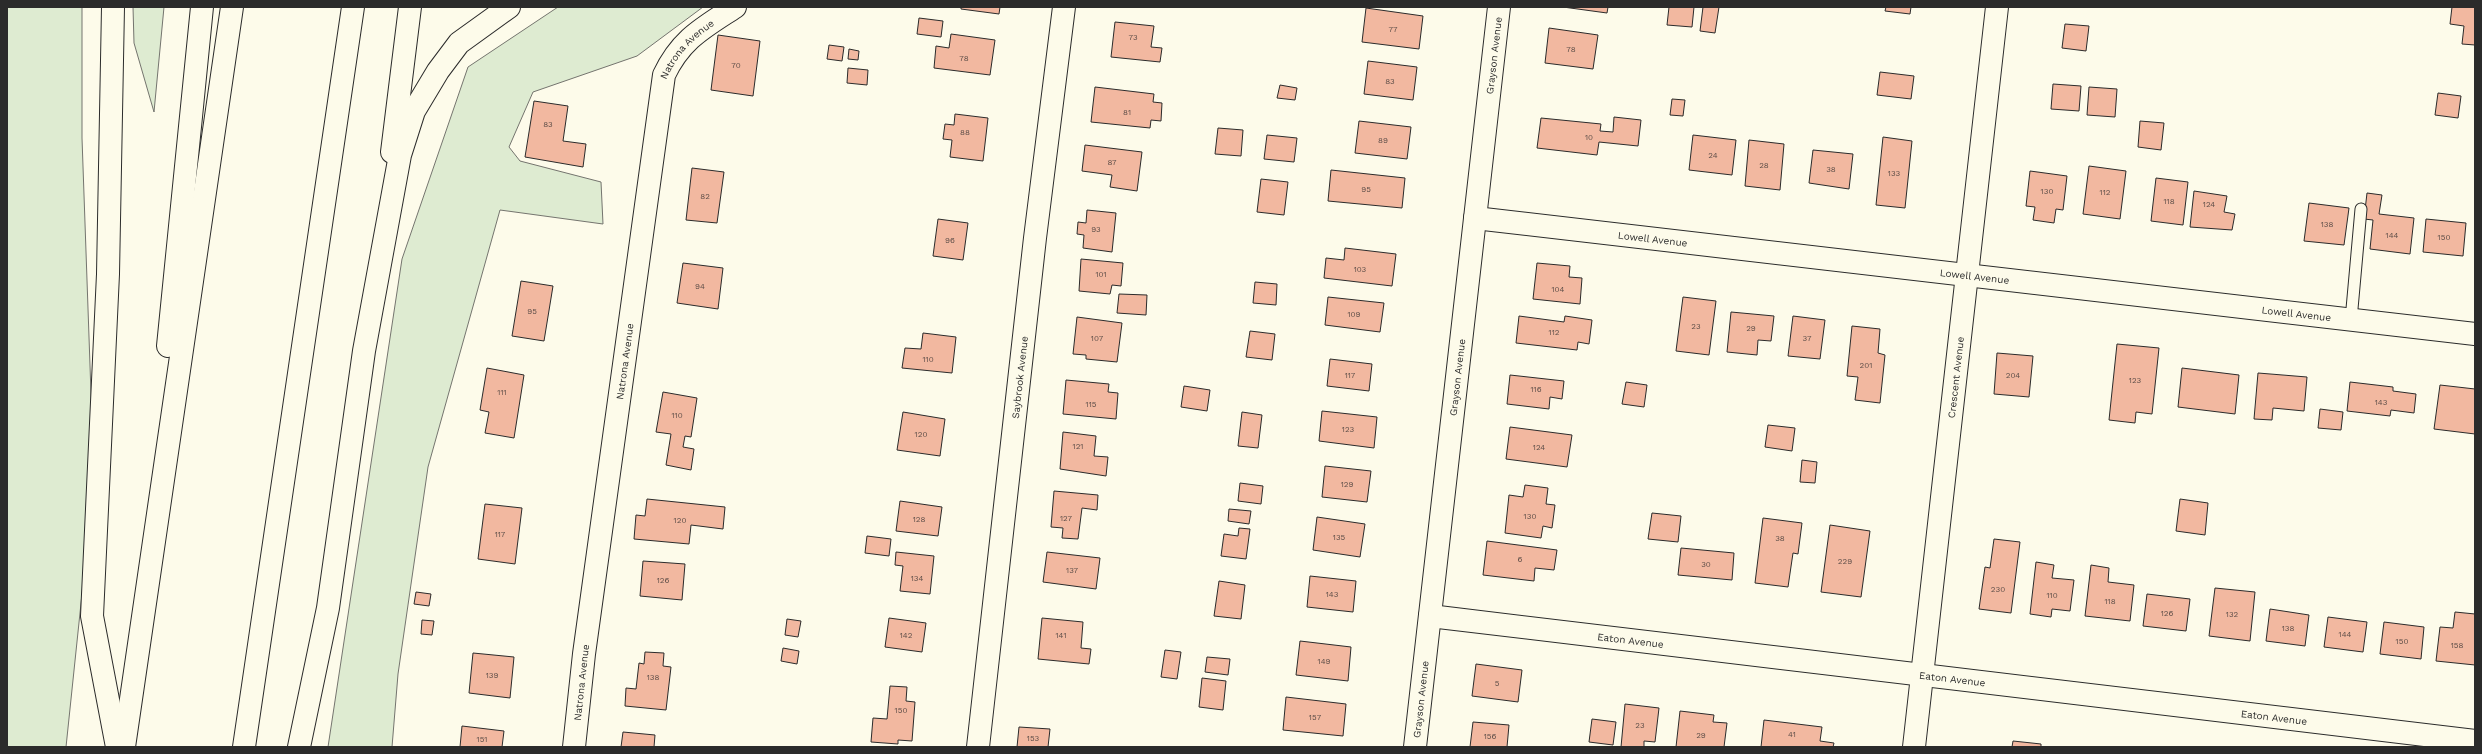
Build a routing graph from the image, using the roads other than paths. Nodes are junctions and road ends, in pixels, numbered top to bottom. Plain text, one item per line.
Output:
1 (113, 7) edge
2 (202, 7) edge
3 (232, 7) edge
4 (353, 7) edge
5 (410, 7) edge
6 (509, 7) edge
7 (735, 7) edge
8 (1064, 7) edge
9 (1499, 7) edge
10 (1998, 7) edge
11 (2361, 209) dead end
12 (1475, 218) junction
13 (1966, 275) junction
14 (375, 300) junction
15 (2351, 320) junction
16 (2475, 334) edge
17 (1430, 616) junction
18 (142, 625) junction
19 (1922, 675) junction
20 (2475, 741) edge
21 (117, 747) edge
22 (124, 747) edge
23 (244, 747) edge
24 (299, 747) edge
25 (574, 747) edge
26 (978, 747) edge
27 (1415, 747) edge
28 (1914, 747) edge

1 - 21 main road
2 - 18 main road
3 - 18 main road
4 - 23 main road
5 - 14 main road
6 - 14 main road
7 - 25 main road, Natrona Avenue
8 - 26 main road, Saybrook Avenue
9 - 12 main road, Grayson Avenue
10 - 13 main road, Crescent Avenue
11 - 15 lane
12 - 13 main road, Lowell Avenue
12 - 17 main road, Grayson Avenue
13 - 15 main road, Lowell Avenue
13 - 19 main road, Crescent Avenue
14 - 24 main road
15 - 16 main road, Lowell Avenue
17 - 19 main road, Eaton Avenue
17 - 27 main road, Grayson Avenue
18 - 22 main road
19 - 20 main road, Eaton Avenue
19 - 28 main road, Crescent Avenue

